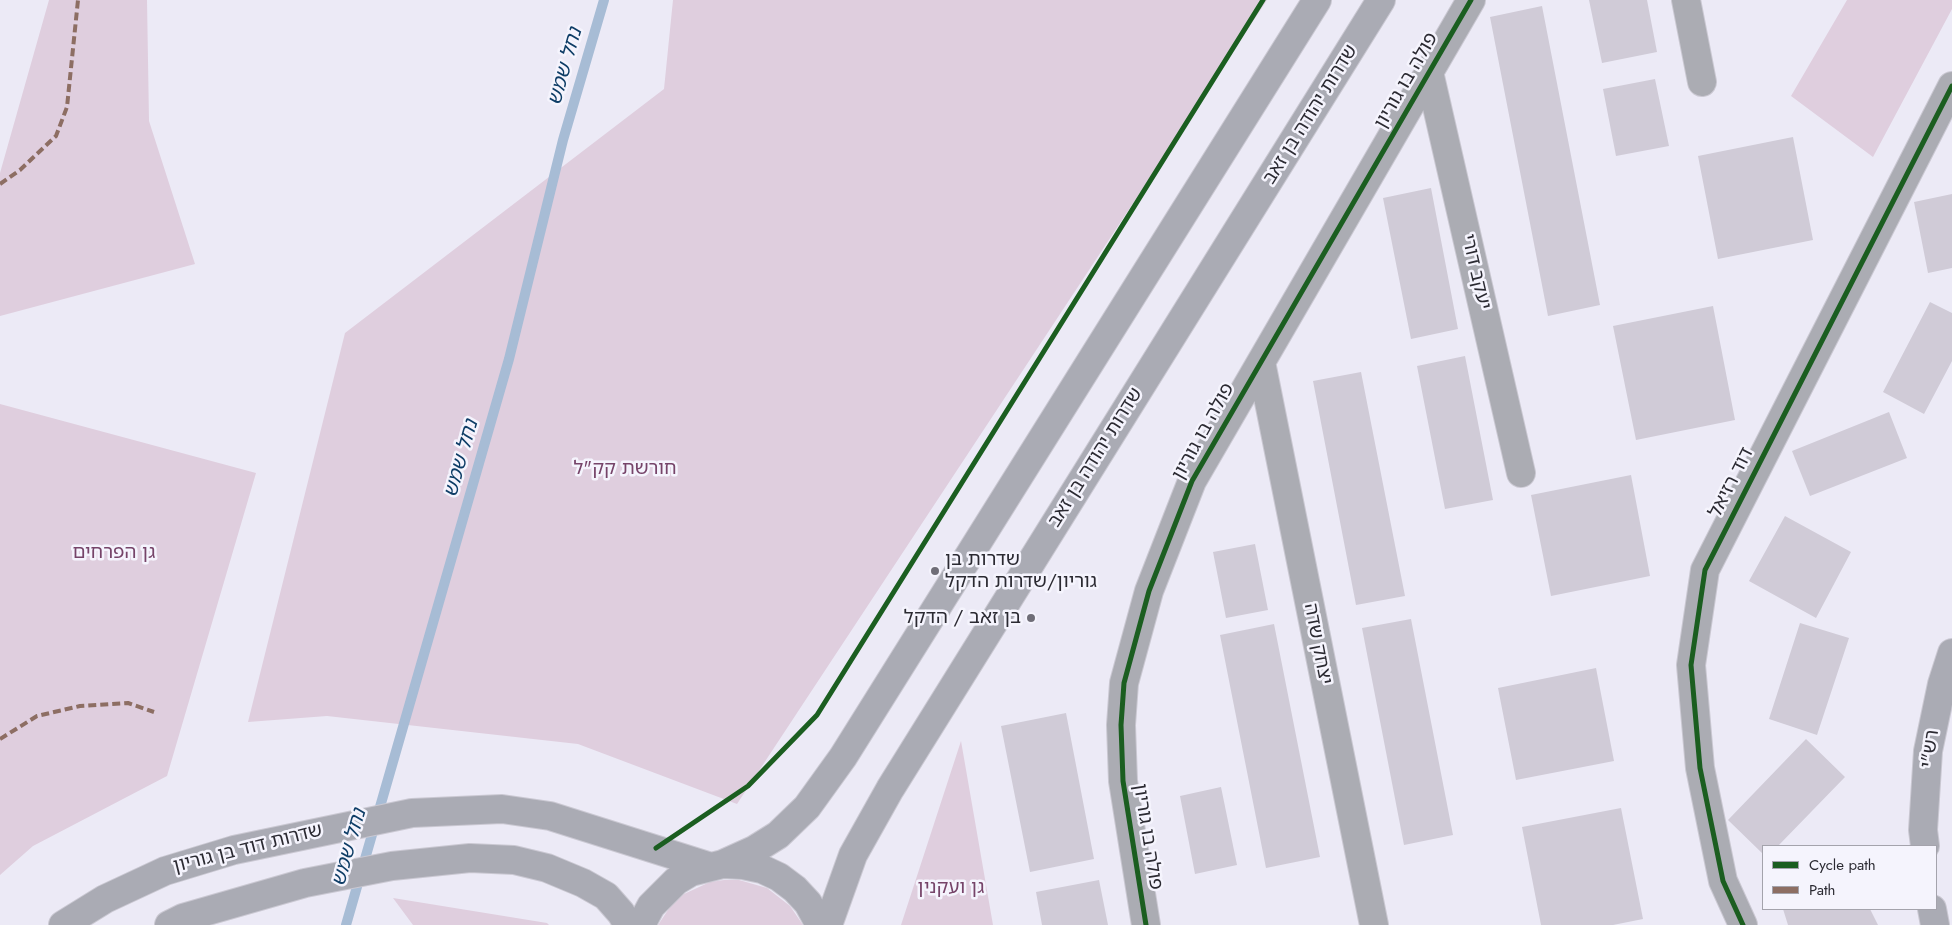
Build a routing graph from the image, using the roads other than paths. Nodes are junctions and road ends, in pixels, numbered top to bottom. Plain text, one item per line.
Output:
1 (1317, 0) edge
2 (1381, 0) edge
3 (1470, 0) edge
4 (1686, 0) edge
5 (1429, 72) junction
6 (1702, 82) dead end
7 (1952, 86) edge
8 (1261, 362) junction
9 (1521, 472) dead end
10 (1952, 653) edge
11 (1925, 845) edge
12 (716, 865) junction
13 (1932, 910) edge
14 (63, 925) edge
15 (169, 925) edge
16 (628, 925) edge
17 (640, 925) edge
18 (820, 925) edge
19 (828, 925) edge
20 (1146, 925) edge
21 (1374, 925) edge
22 (1743, 925) edge
23 (1935, 925) edge

1 - 12 main road
2 - 19 main road, שדרות יהודה בן זאב
3 - 5 street, פולה בו גוריון
4 - 6 street
5 - 8 street, פולה בו גוריון
5 - 9 street, יעקב דורי
7 - 22 street, דוד רזיאל
8 - 20 street, פולה בו גוריון
8 - 21 street, יצחק שדה
10 - 11 main road, רש"י
12 - 14 main road, שדרות דוד בן גוריון
12 - 17 main road
12 - 18 main road, שדרות דוד בן גוריון
13 - 23 main road
15 - 16 main road

